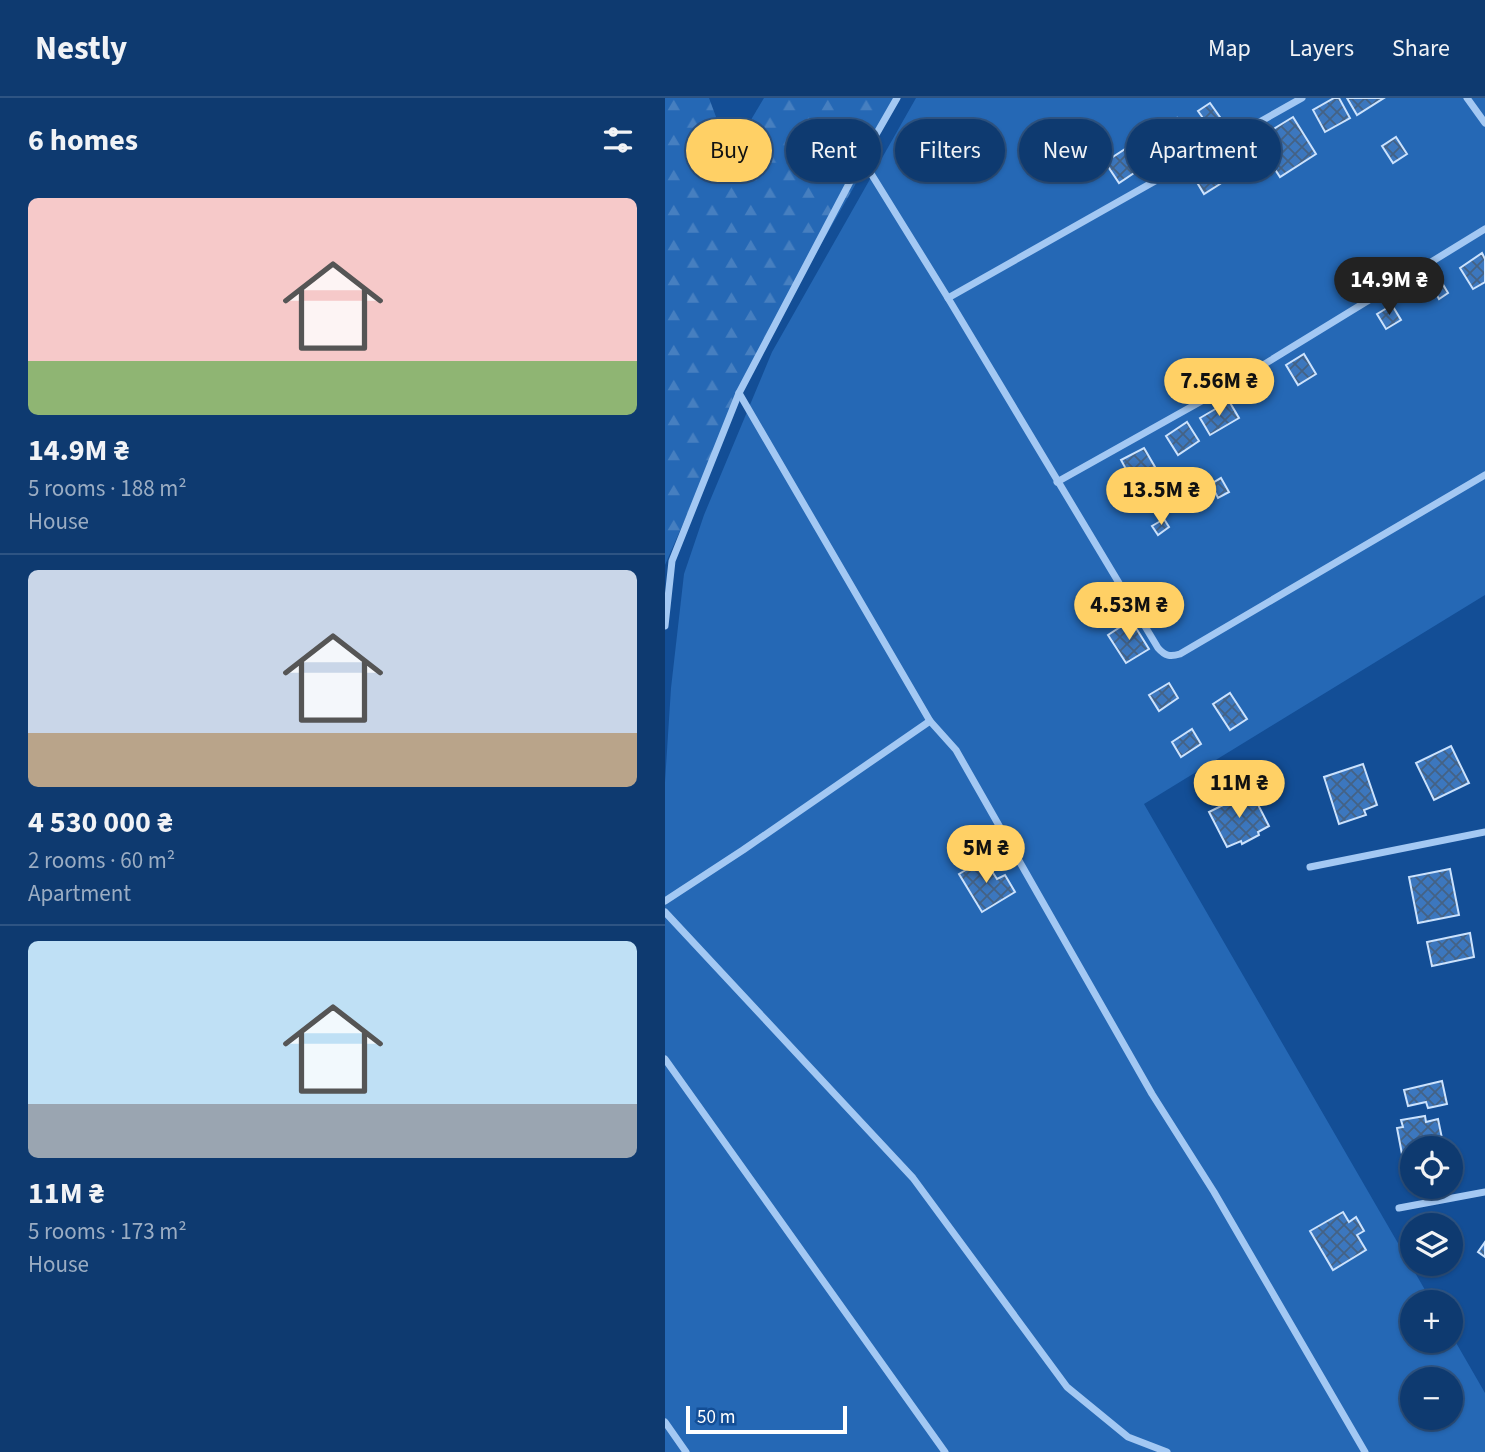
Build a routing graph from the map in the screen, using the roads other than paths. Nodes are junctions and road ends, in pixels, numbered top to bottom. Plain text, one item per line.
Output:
1 (897, 98) edge
2 (1302, 98) edge
3 (1467, 98) edge
4 (1485, 123) edge
5 (881, 126) edge
6 (850, 182) edge
7 (876, 182) edge
8 (1485, 229) edge
9 (948, 298) junction
10 (739, 393) junction
11 (1485, 475) edge
12 (1057, 482) junction
13 (665, 626) edge
14 (930, 721) junction
15 (1485, 832) edge
16 (1310, 867) dead end
17 (665, 901) edge
18 (665, 912) edge
19 (665, 1059) edge
20 (1485, 1192) edge
21 (1399, 1208) dead end
22 (665, 1422) edge
23 (686, 1452) edge
24 (945, 1452) edge
25 (1167, 1452) edge
26 (1365, 1452) edge

1 - 5 street
2 - 9 street
3 - 4 street
6 - 10 street
7 - 9 street
8 - 12 street
9 - 12 street
10 - 13 street
10 - 14 street
11 - 12 street
14 - 17 street
14 - 26 street
15 - 16 street
18 - 25 street
19 - 24 street
20 - 21 street
22 - 23 street

